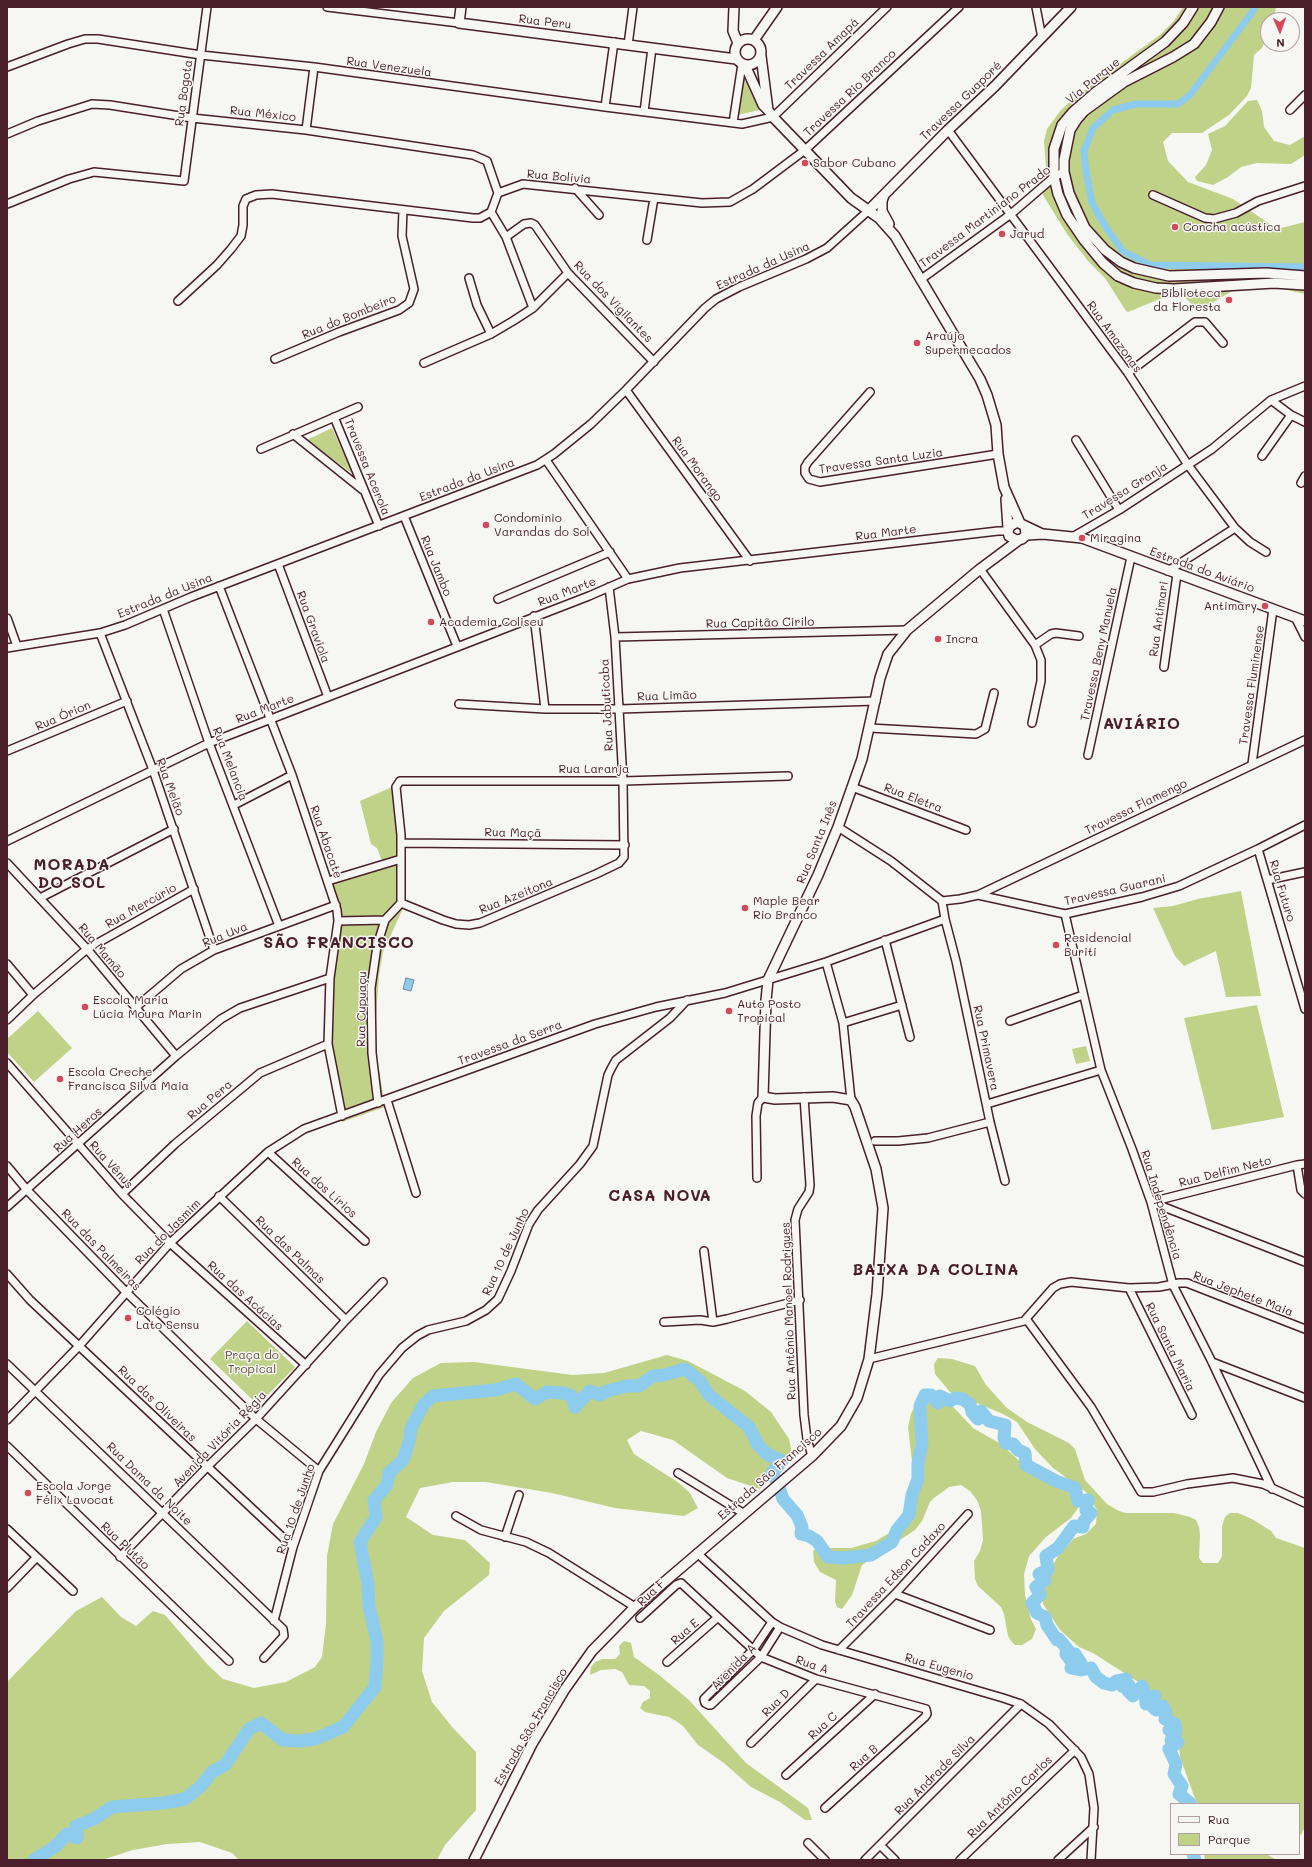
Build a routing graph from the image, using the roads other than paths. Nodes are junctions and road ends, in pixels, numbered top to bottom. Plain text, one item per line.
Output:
1 (207, 7) edge
2 (326, 7) edge
3 (461, 7) edge
4 (633, 7) edge
5 (734, 7) edge
6 (777, 7) edge
7 (887, 7) edge
8 (959, 7) edge
9 (1036, 7) edge
10 (1193, 7) edge
11 (1219, 7) edge
12 (1068, 9) edge
13 (459, 23) junction
14 (1042, 38) junction
15 (754, 40) junction
16 (614, 42) junction
17 (738, 43) junction
18 (628, 45) junction
19 (652, 48) junction
20 (201, 55) junction
21 (761, 56) junction
22 (741, 63) junction
23 (7, 67) edge
24 (314, 67) junction
25 (1305, 95) edge
26 (605, 107) junction
27 (1290, 110) dead end
28 (644, 112) junction
29 (771, 114) junction
30 (192, 118) junction
31 (733, 123) junction
32 (306, 130) junction
33 (948, 130) junction
34 (7, 134) edge
35 (805, 150) junction
36 (1064, 172) junction
37 (1054, 177) junction
38 (1305, 186) edge
39 (575, 188) junction
40 (753, 189) joint
41 (886, 192) junction
42 (498, 193) junction
43 (1153, 195) dead end
44 (654, 198) junction
45 (7, 204) edge
46 (403, 210) junction
47 (868, 211) junction
48 (492, 212) junction
49 (1011, 214) junction
50 (600, 215) dead end
51 (506, 236) junction
52 (895, 236) junction
53 (647, 240) dead end
54 (568, 274) junction
55 (1305, 276) edge
56 (469, 278) dead end
57 (920, 280) junction
58 (1305, 285) edge
59 (178, 301) dead end
60 (533, 308) junction
61 (491, 334) junction
62 (1223, 343) dead end
63 (275, 359) dead end
64 (654, 362) junction
65 (424, 363) dead end
66 (1128, 373) junction
67 (1305, 386) edge
68 (626, 390) junction
69 (870, 392) dead end
70 (1271, 400) junction
71 (358, 407) dead end
72 (1291, 416) junction
73 (334, 417) junction
74 (1305, 422) edge
75 (293, 434) junction
76 (1076, 440) dead end
77 (261, 449) dead end
78 (998, 454) junction
79 (1262, 456) dead end
80 (546, 460) junction
81 (1188, 465) junction
82 (364, 491) junction
83 (1006, 496) junction
84 (1119, 510) junction
85 (404, 516) junction
86 (1022, 525) junction
87 (379, 526) junction
88 (1235, 528) junction
89 (1008, 531) junction
90 (1043, 534) junction
91 (1074, 536) junction
92 (1021, 539) junction
93 (610, 552) junction
94 (1266, 552) dead end
95 (999, 554) junction
96 (1131, 557) junction
97 (750, 561) junction
98 (278, 564) junction
99 (980, 569) junction
100 (1168, 571) junction
101 (1177, 574) junction
102 (628, 579) junction
103 (219, 586) junction
104 (610, 587) junction
105 (498, 599) dead end
106 (163, 609) junction
107 (1273, 609) junction
108 (534, 616) junction
109 (1295, 617) junction
110 (7, 618) edge
111 (1305, 621) edge
112 (906, 630) junction
113 (100, 634) junction
114 (1079, 636) dead end
115 (1305, 637) edge
116 (615, 638) junction
117 (1035, 645) junction
118 (17, 646) junction
119 (457, 646) junction
120 (7, 648) edge
121 (1164, 667) dead end
122 (994, 693) dead end
123 (328, 697) junction
124 (127, 701) junction
125 (876, 701) junction
126 (459, 704) dead end
127 (545, 708) junction
128 (619, 709) junction
129 (271, 718) junction
130 (1032, 723) dead end
131 (870, 728) junction
132 (1305, 740) edge
133 (209, 743) junction
134 (7, 751) edge
135 (1088, 755) dead end
136 (1252, 764) junction
137 (153, 770) junction
138 (292, 775) junction
139 (788, 776) dead end
140 (623, 781) junction
141 (852, 787) junction
142 (234, 805) junction
143 (1305, 825) edge
144 (838, 827) junction
145 (174, 829) junction
146 (966, 830) dead end
147 (7, 841) edge
148 (401, 843) junction
149 (625, 846) junction
150 (1258, 849) junction
151 (401, 859) junction
152 (7, 863) edge
153 (1305, 872) edge
154 (328, 880) junction
155 (1268, 880) junction
156 (194, 889) junction
157 (978, 895) junction
158 (40, 898) junction
159 (942, 901) junction
160 (401, 903) junction
161 (336, 905) junction
162 (1064, 914) junction
163 (945, 919) junction
164 (385, 920) junction
165 (338, 921) junction
166 (279, 926) junction
167 (885, 940) junction
168 (87, 949) junction
169 (214, 950) junction
170 (826, 962) junction
171 (7, 964) edge
172 (330, 978) junction
173 (768, 980) junction
174 (33, 995) junction
175 (1083, 995) junction
176 (687, 1000) junction
177 (902, 1005) junction
178 (135, 1008) junction
179 (1305, 1009) edge
180 (7, 1020) edge
181 (1010, 1021) dead end
182 (843, 1023) junction
183 (910, 1037) dead end
184 (328, 1044) junction
185 (176, 1056) junction
186 (7, 1063) edge
187 (1101, 1070) junction
188 (763, 1097) junction
189 (804, 1097) junction
190 (387, 1100) junction
191 (851, 1100) junction
192 (378, 1103) junction
193 (987, 1104) junction
194 (342, 1116) junction
195 (990, 1122) junction
196 (875, 1141) dead end
197 (78, 1145) junction
198 (268, 1152) junction
199 (1305, 1164) edge
200 (1297, 1165) junction
201 (7, 1166) edge
202 (757, 1178) dead end
203 (1005, 1181) dead end
204 (27, 1190) junction
205 (416, 1193) dead end
206 (122, 1194) junction
207 (1305, 1194) edge
208 (219, 1196) junction
209 (1151, 1202) junction
210 (7, 1207) edge
211 (365, 1241) dead end
212 (170, 1243) junction
213 (704, 1251) dead end
214 (1305, 1262) edge
215 (7, 1274) edge
216 (383, 1282) dead end
217 (1173, 1285) junction
218 (1129, 1288) junction
219 (126, 1292) junction
220 (800, 1300) junction
221 (346, 1320) junction
222 (1026, 1320) junction
223 (664, 1322) dead end
224 (713, 1322) junction
225 (1305, 1329) edge
226 (80, 1345) junction
227 (869, 1359) junction
228 (1212, 1362) junction
229 (7, 1364) edge
230 (306, 1365) junction
231 (34, 1391) junction
232 (1305, 1398) edge
233 (1192, 1415) dead end
234 (256, 1419) junction
235 (7, 1420) edge
236 (7, 1446) edge
237 (808, 1459) junction
238 (207, 1467) junction
239 (318, 1471) junction
240 (678, 1473) dead end
241 (1272, 1489) junction
242 (519, 1494) dead end
243 (1305, 1503) edge
244 (164, 1513) junction
245 (743, 1513) junction
246 (968, 1514) dead end
247 (456, 1516) dead end
248 (7, 1529) edge
249 (505, 1537) junction
250 (294, 1547) junction
251 (697, 1553) junction
252 (120, 1557) junction
253 (36, 1558) junction
254 (7, 1588) edge
255 (73, 1591) dead end
256 (895, 1594) junction
257 (696, 1596) joint
258 (635, 1607) junction
259 (640, 1618) dead end
260 (717, 1618) junction
261 (274, 1621) junction
262 (772, 1622) junction
263 (780, 1627) junction
264 (990, 1630) dead end
265 (753, 1650) junction
266 (839, 1650) junction
267 (264, 1658) dead end
268 (761, 1658) junction
269 (229, 1661) dead end
270 (667, 1662) dead end
271 (730, 1675) junction
272 (816, 1679) junction
273 (737, 1682) junction
274 (875, 1694) junction
275 (1021, 1704) junction
276 (918, 1724) joint
277 (751, 1743) dead end
278 (1074, 1750) junction
279 (786, 1775) dead end
280 (825, 1808) dead end
281 (1094, 1827) junction
282 (808, 1843) dead end
283 (880, 1845) junction
284 (966, 1854) junction
285 (474, 1860) edge
286 (825, 1860) edge
287 (865, 1860) edge
288 (895, 1860) edge
289 (960, 1860) edge
290 (972, 1860) edge
291 (1058, 1860) edge
292 (1091, 1860) edge

1 - 20 street, Rua Bogota
2 - 13 street, Rua Peru
3 - 13 street
4 - 18 street
5 - 17 street
6 - 15 street
7 - 29 street, Travessa Amapá
8 - 35 street, Travessa Rio Branco
9 - 14 street
10 - 37 street, Via Parque
11 - 36 street, Via Parque
12 - 14 street, Travessa Guaporé
13 - 16 street, Rua Peru
14 - 33 street, Travessa Guaporé
15 - 17 street
15 - 21 street
16 - 18 street, Rua Peru
16 - 26 street
17 - 22 street
18 - 19 street, Rua Peru
19 - 22 street, Rua Peru
19 - 28 street
20 - 23 street, Rua Venezuela
20 - 24 street, Rua Venezuela
20 - 30 street, Rua Bogota
21 - 22 street
21 - 29 street
22 - 29 street
22 - 31 street
24 - 26 street, Rua Venezuela
24 - 32 street
25 - 27 street
26 - 28 street, Rua Venezuela
28 - 31 street, Rua Venezuela
29 - 31 street, Rua Venezuela
29 - 35 street
30 - 32 street, Rua México
30 - 34 street, Rua México
30 - 45 street, Rua Bogota
32 - 42 street, Rua México
33 - 41 street, Travessa Guaporé
33 - 49 street, Rua Amazonas
35 - 40 street, Travessa Rio Branco
35 - 47 street
36 - 37 street, Travessa Martiniano Prado
36 - 55 street, Via Parque
37 - 49 street, Travessa Martiniano Prado
37 - 58 street, Via Parque
38 - 43 street
39 - 42 street, Rua Bolívia
39 - 44 street, Rua Bolívia
39 - 50 street
40 - 44 street, Rua Bolívia
41 - 47 street, Travessa Guaporé
41 - 52 street
42 - 48 street
44 - 53 street
46 - 48 street
46 - 59 street
46 - 63 street, Rua do Bombeiro
47 - 52 street
47 - 64 street, Estrada da Usina
48 - 51 street
49 - 57 street, Travessa Martiniano Prado
49 - 66 street, Rua Amazonas
51 - 54 street, Rua dos Vigilantes
51 - 60 street
52 - 57 street
54 - 60 street
54 - 64 street, Rua dos Vigilantes
56 - 61 street
57 - 78 street
60 - 61 street
61 - 65 street
62 - 66 street
64 - 68 street, Estrada da Usina
66 - 81 street, Rua Amazonas
67 - 70 street, Travessa Granja
68 - 80 street, Estrada da Usina
68 - 97 street, Rua Morango
69 - 78 street, Travessa Santa Luzia
70 - 72 street
70 - 81 street, Travessa Granja
71 - 73 street
72 - 74 street
72 - 79 street
73 - 75 street
73 - 82 street, Travessa Acerola
75 - 77 street
75 - 82 street
76 - 84 street
78 - 83 street
80 - 85 street, Estrada da Usina
80 - 93 street
81 - 84 street, Travessa Granja
81 - 88 street, Rua Amazonas
82 - 87 street, Travessa Acerola
83 - 86 street
83 - 89 street
84 - 91 street, Travessa Granja
85 - 87 street, Estrada da Usina
85 - 119 street, Rua Jambo
86 - 89 street
86 - 90 street, Estrada do Aviário
86 - 92 street
87 - 98 street, Estrada da Usina
88 - 94 street, Rua Amazonas
88 - 100 street, Rua Antimari
89 - 92 street
89 - 95 street, Rua Santa Inês
89 - 97 street, Rua Marte
90 - 91 street, Estrada do Aviário
90 - 92 street, Estrada do Aviário
91 - 96 street, Estrada do Aviário
92 - 95 street, Rua Santa Inês
93 - 102 street
93 - 105 street
95 - 99 street, Rua Santa Inês
96 - 100 street, Estrada do Aviário
96 - 135 street, Travessa Beny Manuela
97 - 102 street, Rua Marte
98 - 103 street, Estrada da Usina
98 - 123 street, Rua Graviola
99 - 112 street, Rua Santa Inês
99 - 117 street
100 - 101 street, Estrada do Aviário
101 - 107 street, Estrada do Aviário
101 - 121 street, Rua Antimari
102 - 104 street, Rua Marte
103 - 106 street, Estrada da Usina
103 - 129 street, Rua Abacate
104 - 108 street, Rua Marte
104 - 116 street, Rua Jabuticaba
106 - 113 street, Estrada da Usina
106 - 133 street, Rua Melancia
107 - 109 street, Estrada do Aviário
107 - 136 street, Travessa Fluminense
108 - 119 street, Rua Marte
108 - 127 street
109 - 111 street, Estrada do Aviário
109 - 115 street
110 - 118 street
112 - 116 street, Rua Capitão Cirilo
112 - 125 street, Rua Santa Inês
113 - 118 street, Estrada da Usina
113 - 124 street, Rua Melão
114 - 117 street
116 - 128 street, Rua Jabuticaba
117 - 130 street
118 - 120 street, Estrada da Usina
119 - 123 street, Rua Marte
122 - 131 street
123 - 129 street, Rua Marte
124 - 134 street, Rua Órion
124 - 137 street, Rua Melão
125 - 128 street, Rua Limão
125 - 131 street, Rua Santa Inês
126 - 127 street, Rua Limão
127 - 128 street, Rua Limão
128 - 140 street, Rua Jabuticaba
129 - 133 street, Rua Marte
129 - 138 street, Rua Abacate
131 - 141 street, Rua Santa Inês
132 - 136 street, Travessa Flamengo
133 - 137 street, Rua Marte
133 - 142 street, Rua Melancia
136 - 157 street, Travessa Flamengo
137 - 145 street, Rua Melão
137 - 147 street, Rua Marte
138 - 142 street
138 - 154 street, Rua Abacate
139 - 140 street, Rua Laranja
140 - 148 street, Rua Laranja
140 - 149 street, Rua Jabuticaba
141 - 144 street, Rua Santa Inês
141 - 146 street, Rua Eletra
142 - 166 street, Rua Melancia
143 - 150 street, Travessa Guarani
144 - 159 street
144 - 173 street, Rua Santa Inês
145 - 156 street, Rua Melão
145 - 158 street
148 - 149 street, Rua Maçã
148 - 151 street
149 - 160 street, Rua Azeitona
150 - 155 street, Rua Futuro
150 - 162 street, Travessa Guarani
151 - 154 street
151 - 160 street
152 - 158 street, Rua Mamão
153 - 155 street
154 - 161 street, Rua Abacate
155 - 179 street, Rua Futuro
156 - 168 street, Rua Mercúrio
156 - 169 street, Rua Melão
157 - 159 street, Travessa Guarani
157 - 162 street, Travessa Guarani
158 - 168 street, Rua Mamão
159 - 163 street
160 - 164 street, Rua Cupuaçu
161 - 165 street, Rua Abacate
161 - 166 street, Rua Uva
162 - 175 street, Rua Independência
163 - 167 street
163 - 193 street, Rua Primavera
164 - 165 street
164 - 192 street, Rua Cupuaçu
165 - 172 street, Rua Abacate
166 - 169 street, Rua Uva
167 - 170 street
167 - 177 street
168 - 174 street, Rua Mercúrio
168 - 178 street, Rua Mamão
169 - 178 street, Rua Uva
170 - 173 street
170 - 182 street, Estrada São Francisco
171 - 174 street
172 - 184 street, Rua Abacate
172 - 185 street, Rua Heros
173 - 176 street, Travessa da Serra
173 - 188 street, Rua Santa Inês
174 - 180 street, Rua Mercúrio
175 - 181 street
175 - 187 street, Rua Independência
176 - 190 street, Travessa da Serra
176 - 239 street, Rua 10 de Junho
177 - 182 street
177 - 183 street
178 - 185 street, Rua Mamão
182 - 191 street, Estrada São Francisco
184 - 194 street, Rua Abacate
184 - 206 street, Rua Pera
185 - 197 street, Rua Heros
186 - 197 street, Rua Vênus
187 - 193 street
187 - 209 street, Rua Independência
188 - 189 street
188 - 202 street
189 - 191 street
189 - 220 street, Rua Antônio Manoel Rodrigues
190 - 192 street, Travessa da Serra
190 - 205 street
191 - 227 street, Estrada São Francisco
192 - 194 street, Travessa da Serra
193 - 195 street, Rua Primavera
194 - 198 street, Travessa da Serra
195 - 196 street
195 - 203 street, Rua Primavera
197 - 204 street, Rua Heros
197 - 206 street, Rua Vênus
198 - 208 street, Rua do Jasmim
198 - 211 street, Rua dos Lírios
199 - 200 street, Rua Delfim Neto
200 - 207 street
200 - 209 street, Rua Delfim Neto
201 - 204 street, Rua das Palmeiras
204 - 210 street, Rua Heros
204 - 219 street, Rua das Palmeiras
206 - 212 street, Rua Vênus
208 - 212 street, Rua do Jasmim
208 - 221 street, Rua das Palmas
209 - 214 street
209 - 217 street, Rua Independência
212 - 219 street, Rua do Jasmim
212 - 230 street, Rua das Acácias
213 - 224 street
215 - 226 street, Rua das Oliveiras
216 - 221 street, Avenida Vitória Régia
217 - 218 street, Rua Jephete Maia
217 - 225 street, Rua Jephete Maia
217 - 228 street, Rua Independência
218 - 222 street, Rua Jephete Maia
218 - 233 street, Rua Santa Maria
219 - 226 street, Rua do Jasmim
219 - 234 street, Rua das Palmeiras
220 - 224 street
220 - 237 street, Rua Antônio Manoel Rodrigues
221 - 230 street, Avenida Vitória Régia
222 - 227 street
222 - 241 street
223 - 224 street
226 - 231 street, Rua do Jasmim
226 - 238 street, Rua das Oliveiras
227 - 237 street, Estrada São Francisco
228 - 232 street
228 - 241 street, Rua Independência
229 - 231 street, Rua Dama da Noite
230 - 234 street, Avenida Vitória Régia
231 - 235 street, Rua do Jasmim
231 - 244 street, Rua Dama da Noite
234 - 238 street, Avenida Vitória Régia
234 - 239 street, Rua das Palmeiras
236 - 252 street, Rua Plutão
237 - 245 street, Estrada São Francisco
238 - 244 street, Avenida Vitória Régia
238 - 250 street, Rua das Oliveiras
239 - 250 street, Rua 10 de Junho
240 - 245 street
241 - 243 street
242 - 249 street
244 - 252 street, Avenida Vitória Régia
244 - 261 street, Rua Dama da Noite
245 - 251 street, Estrada São Francisco
246 - 256 street, Travessa Edson Cadaxo
247 - 249 street
248 - 253 street
249 - 258 street
250 - 261 street, Rua 10 de Junho
251 - 258 street, Estrada São Francisco
251 - 262 street, Rua Eugenio
252 - 269 street, Rua Plutão
253 - 254 street
253 - 255 street
256 - 264 street
256 - 266 street, Travessa Edson Cadaxo
257 - 259 street, Rua F
257 - 260 street, Rua A
258 - 285 street, Estrada São Francisco
260 - 265 street, Rua A
260 - 270 street, Rua E
261 - 267 street
262 - 263 street, Rua Eugenio
262 - 265 street, Avenida A
263 - 266 street, Rua Eugenio
263 - 268 street, Avenida A
265 - 268 street, Rua A
265 - 271 street, Avenida A
266 - 275 street, Rua Eugenio
268 - 272 street, Rua A
268 - 273 street, Avenida A
271 - 273 street
271 - 273 street, Avenida A
272 - 274 street, Rua A
272 - 277 street, Rua D
274 - 276 street, Rua A
274 - 279 street, Rua C
275 - 278 street, Rua Eugenio
275 - 283 street, Rua Andrade Silva
276 - 280 street, Rua B
278 - 281 street, Rua Eugenio
278 - 284 street, Rua Antônio Carlos
281 - 291 street
281 - 292 street, Rua Eugenio
282 - 286 street
283 - 287 street, Rua Andrade Silva
283 - 288 street
284 - 289 street, Rua Antônio Carlos
284 - 290 street

